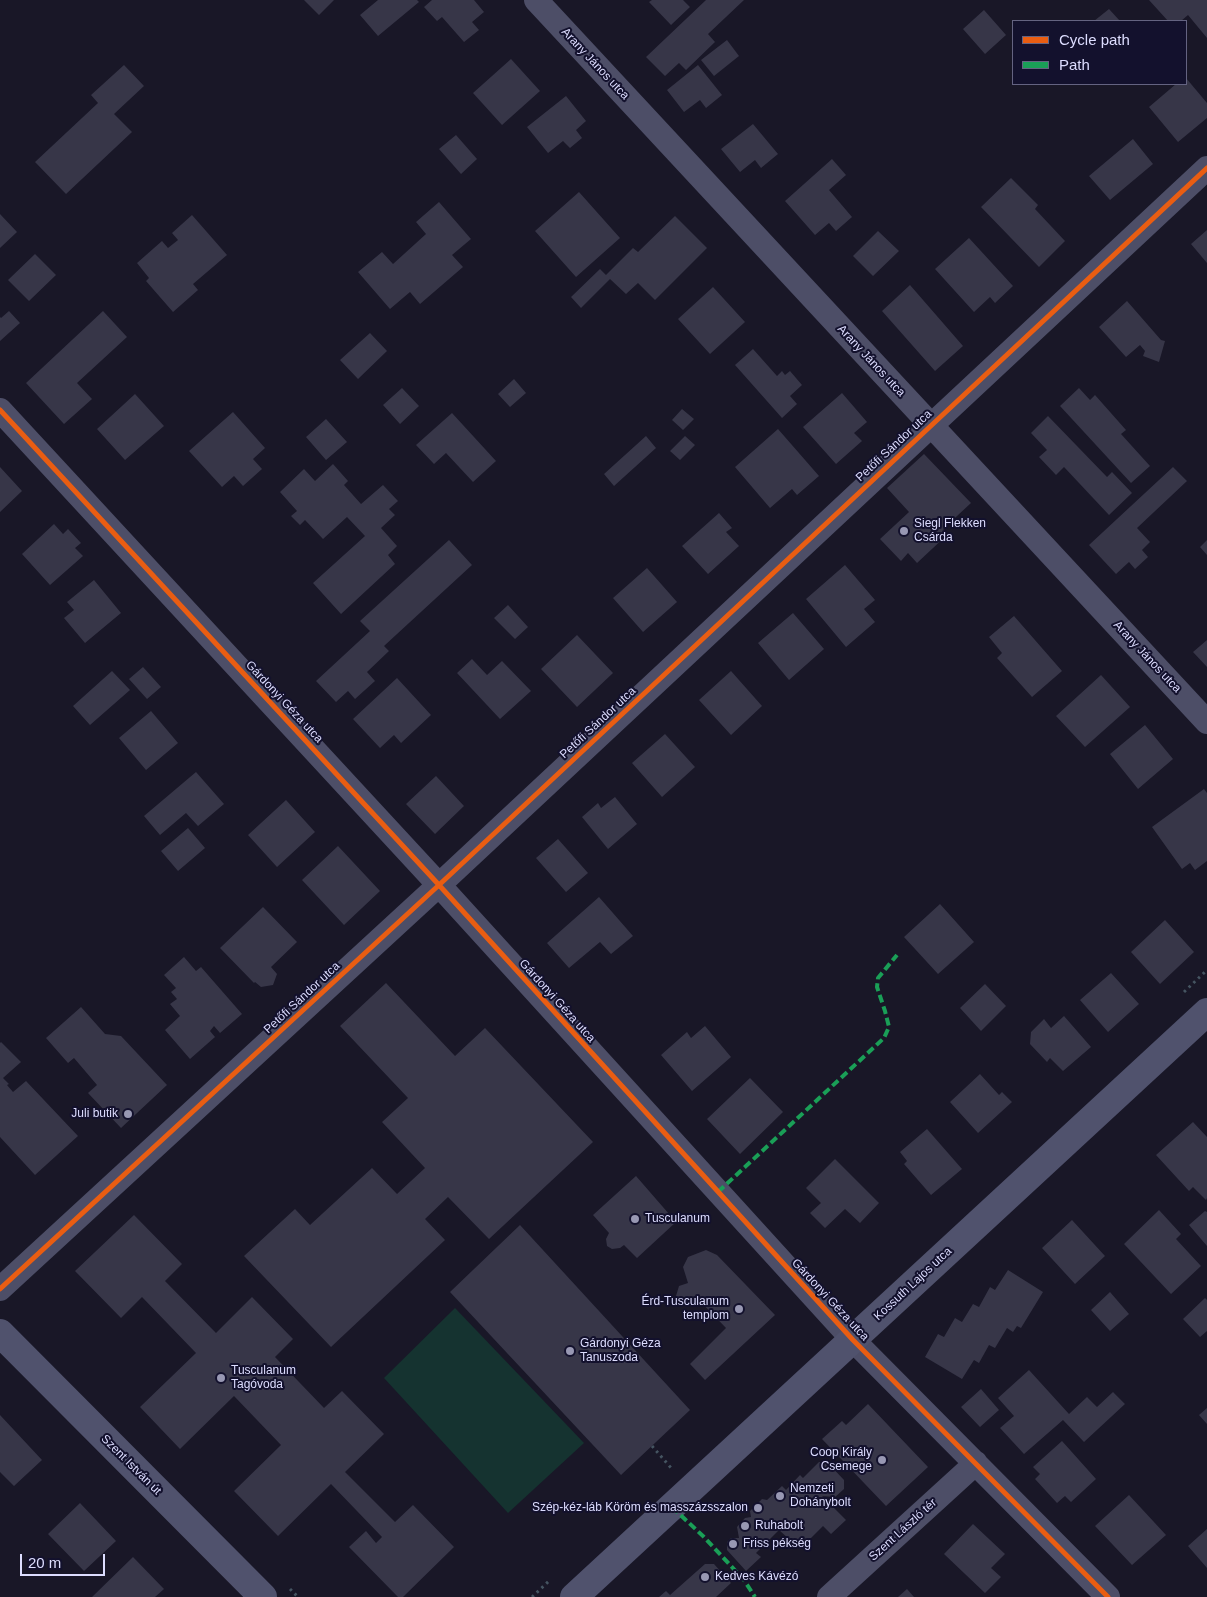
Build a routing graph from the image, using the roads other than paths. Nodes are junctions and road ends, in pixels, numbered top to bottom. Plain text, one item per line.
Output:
1 (536, 0) edge
2 (1207, 168) edge
3 (0, 410) edge
4 (931, 425) junction
5 (1207, 722) edge
6 (439, 885) junction
7 (1207, 1012) edge
8 (0, 1289) edge
9 (0, 1333) edge
10 (853, 1340) junction
11 (976, 1463) junction
12 (262, 1597) edge
13 (574, 1597) edge
14 (829, 1597) edge
15 (1108, 1597) edge

1 - 4 street, Arany János utca
2 - 4 street, Petőfi Sándor utca
3 - 6 street, Gárdonyi Géza utca
4 - 5 street, Arany János utca
4 - 6 street, Petőfi Sándor utca
6 - 8 street, Petőfi Sándor utca
6 - 10 street, Gárdonyi Géza utca
7 - 10 street, Kossuth Lajos utca
9 - 12 street, Szent István út
10 - 11 street, Gárdonyi Géza utca
10 - 13 street, Kossuth Lajos utca
11 - 14 street, Szent László tér
11 - 15 street, Gárdonyi Géza utca

